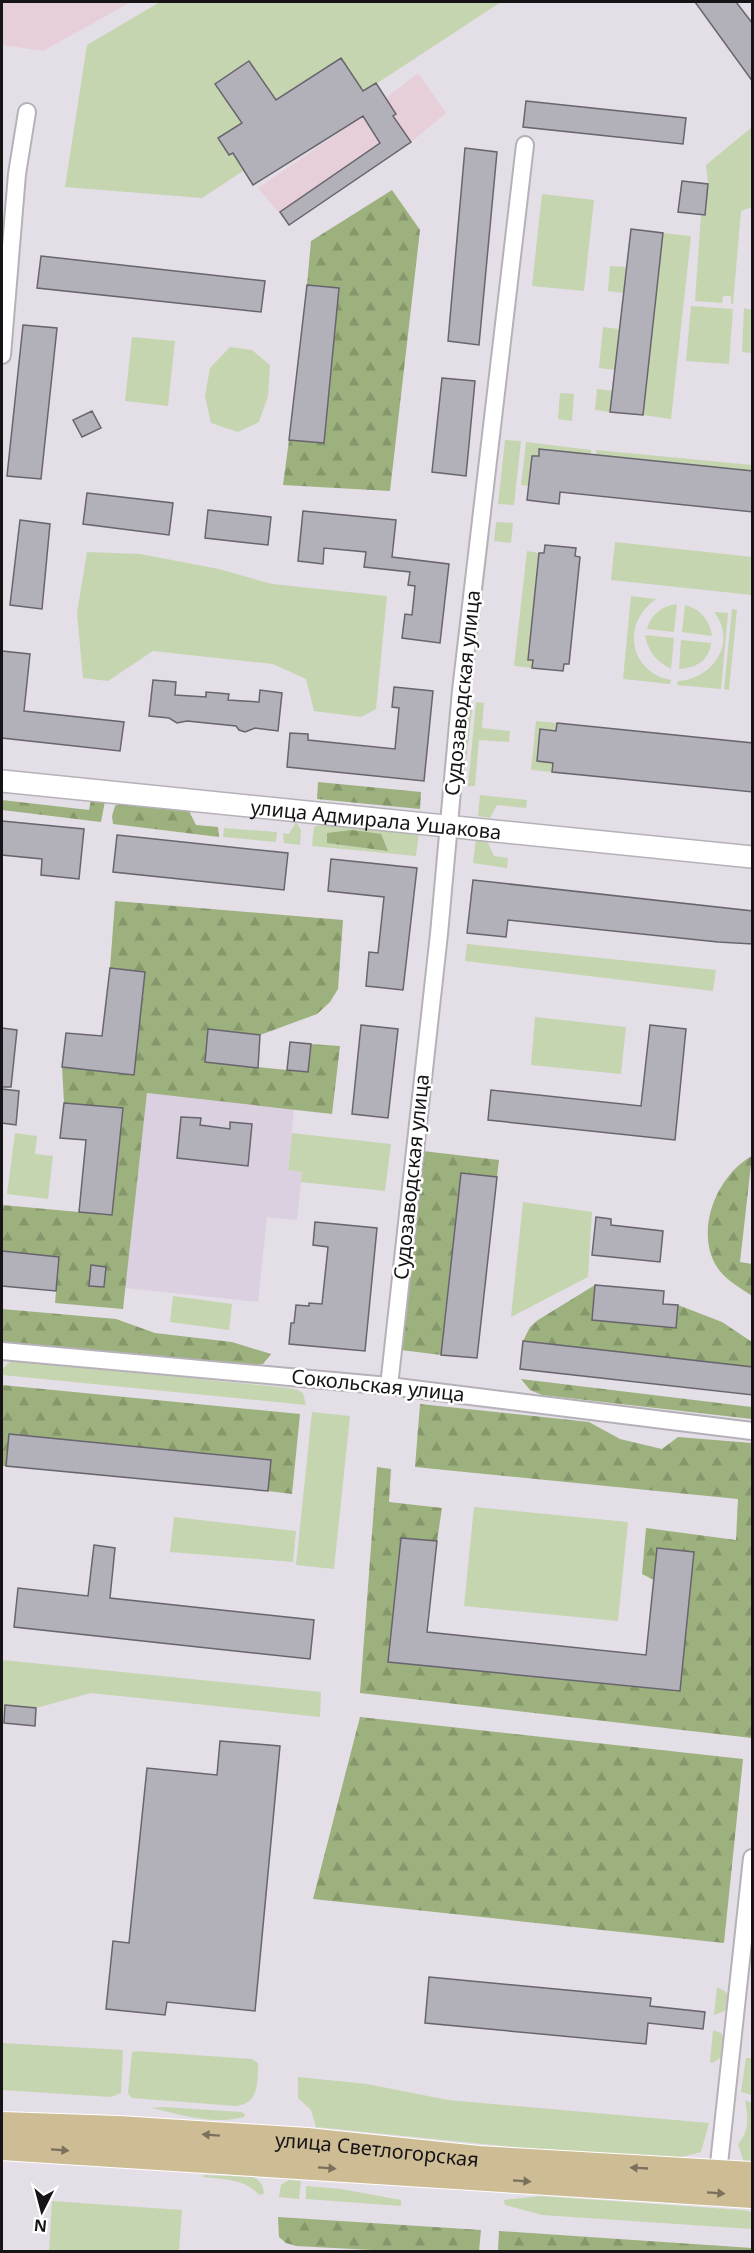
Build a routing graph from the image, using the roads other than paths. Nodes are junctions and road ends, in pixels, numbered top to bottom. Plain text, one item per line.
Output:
1 (27, 112) dead end
2 (525, 145) dead end
3 (2, 355) edge
4 (2, 780) edge
5 (448, 826) junction
6 (753, 856) edge
7 (2, 1351) edge
8 (388, 1386) junction
9 (753, 1431) edge
10 (753, 1858) edge
11 (2, 2125) edge
12 (2, 2147) edge
13 (718, 2172) junction
14 (753, 2175) edge
15 (753, 2195) edge

1 - 3 street
2 - 5 street, Судозаводская улица
4 - 5 street, улица Адмирала Ушакова
5 - 6 street, улица Адмирала Ушакова
5 - 8 street, Судозаводская улица
7 - 8 street, Сокольская улица
8 - 9 street, Сокольская улица
10 - 13 street
13 -> 11 main road, улица Светлогорская
12 -> 15 main road, улица Светлогорская
13 - 14 main road, улица Светлогорская

